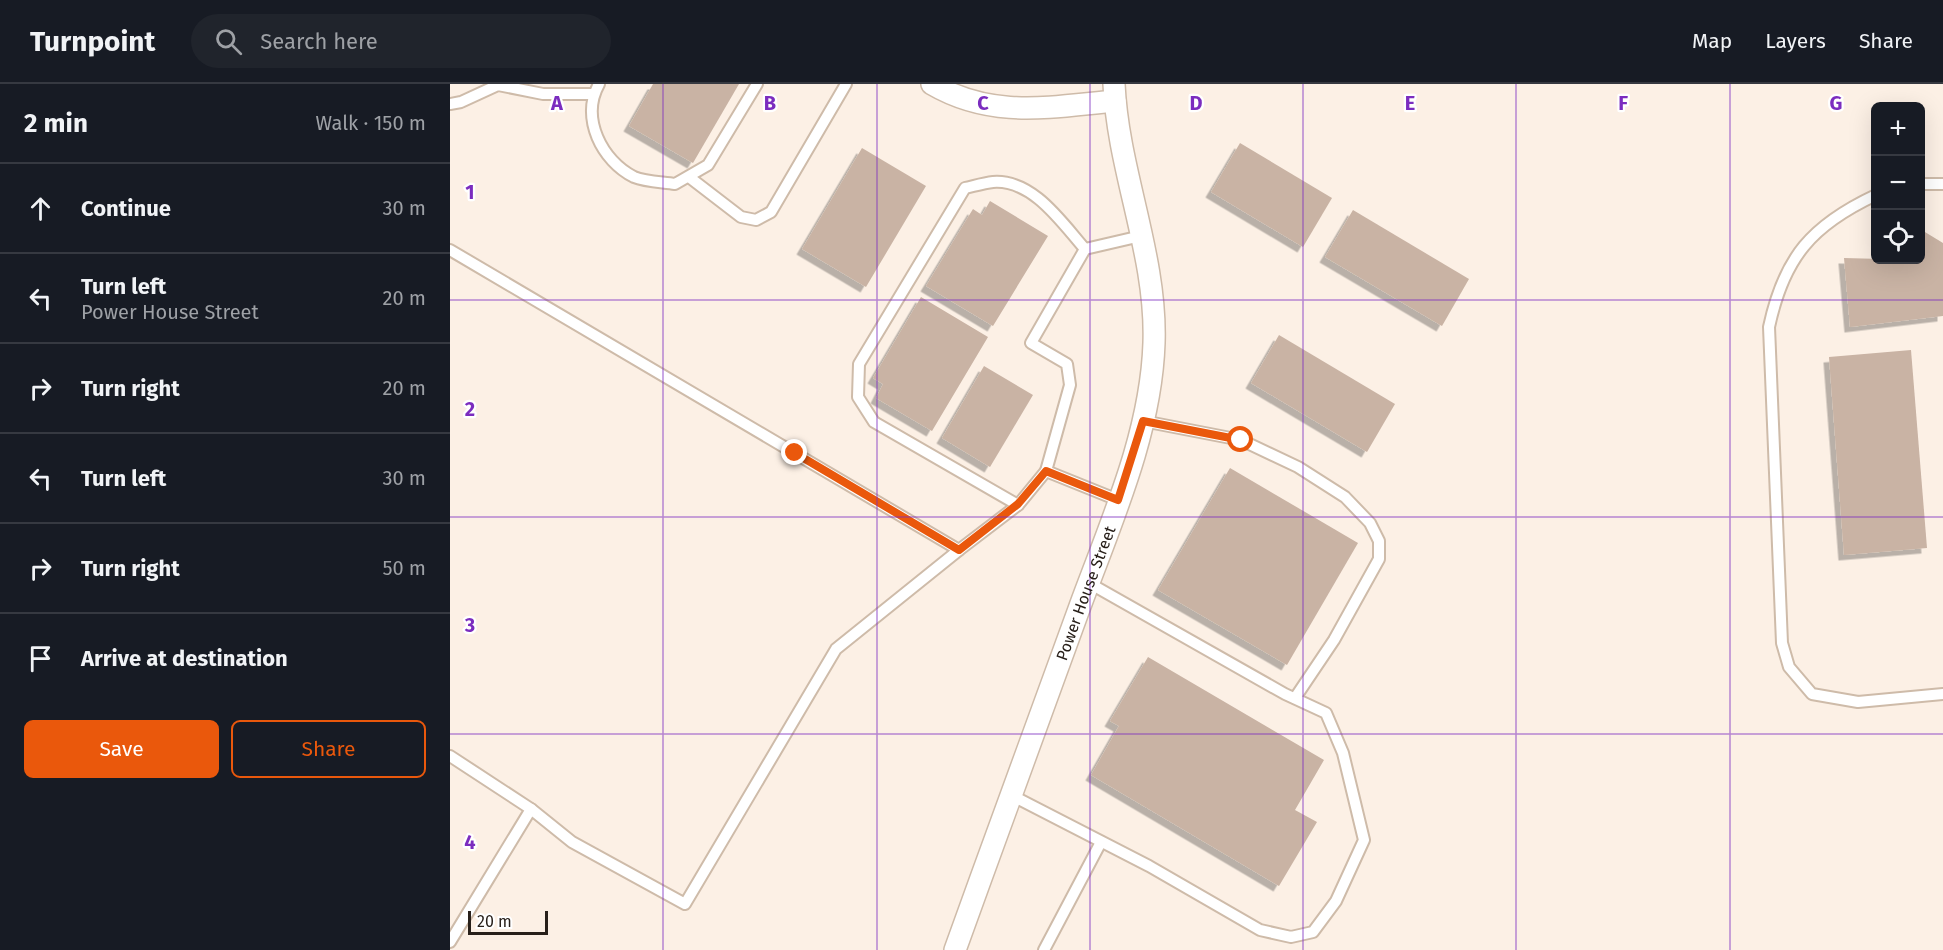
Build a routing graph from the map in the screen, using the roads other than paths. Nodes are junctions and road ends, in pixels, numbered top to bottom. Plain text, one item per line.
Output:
1 (758, 84) edge
2 (846, 84) edge
3 (932, 84) edge
4 (597, 89) edge
5 (1115, 92) edge
6 (450, 104) edge
7 (689, 177) junction
8 (1925, 184) edge
9 (1943, 184) edge
10 (1871, 197) edge
11 (1141, 236) junction
12 (1085, 249) junction
13 (450, 250) edge
14 (1143, 421) junction
15 (1046, 471) junction
16 (1118, 500) junction
17 (1018, 504) junction
18 (959, 550) junction
19 (1089, 583) junction
20 (1943, 694) edge
21 (1295, 698) junction
22 (450, 756) edge
23 (1011, 795) junction
24 (531, 809) junction
25 (1101, 842) junction
26 (450, 942) edge
27 (955, 950) edge
28 (1044, 950) edge

1 - 7 lane
2 - 7 lane
3 - 5 street
4 - 6 lane
4 - 7 lane
5 - 11 street, Power House Street
8 - 9 lane
10 - 20 lane
11 - 12 lane
11 - 14 street, Power House Street
12 - 15 lane
12 - 17 lane
13 - 18 lane
14 - 16 street, Power House Street
14 - 21 lane
15 - 16 lane
15 - 17 lane
16 - 19 street, Power House Street
17 - 18 lane
18 - 24 lane
19 - 21 lane
19 - 23 street, Power House Street
21 - 25 lane
22 - 24 lane
23 - 25 lane
23 - 27 street, Power House Street
24 - 26 lane
25 - 28 lane

